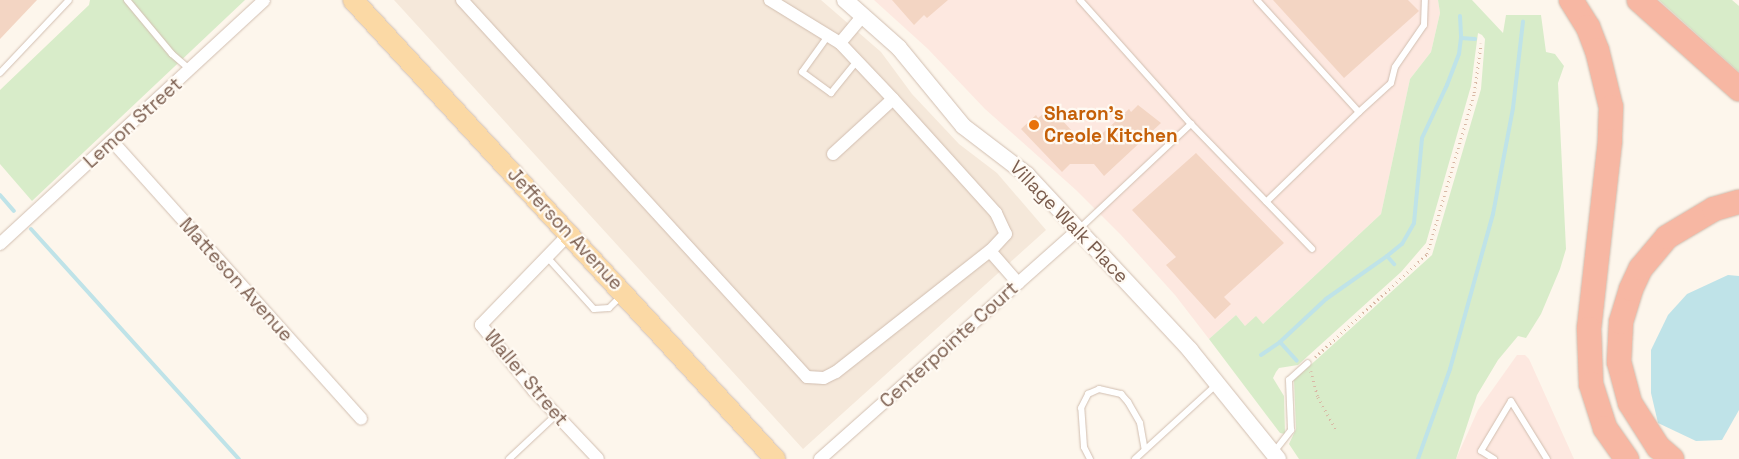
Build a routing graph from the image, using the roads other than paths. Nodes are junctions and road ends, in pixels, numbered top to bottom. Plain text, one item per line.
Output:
1 (69, 0) edge
2 (127, 0) edge
3 (264, 0) edge
4 (353, 0) edge
5 (462, 0) edge
6 (770, 0) edge
7 (845, 0) edge
8 (1080, 0) edge
9 (1257, 0) edge
10 (1425, 0) edge
11 (1571, 0) edge
12 (1639, 0) edge
13 (863, 16) junction
14 (828, 36) junction
15 (840, 43) junction
16 (857, 61) junction
17 (190, 70) junction
18 (0, 73) edge
19 (1739, 89) edge
20 (893, 100) junction
21 (1359, 112) junction
22 (1191, 124) junction
23 (112, 141) junction
24 (833, 154) dead end
25 (1266, 202) junction
26 (1739, 202) edge
27 (1078, 230) junction
28 (570, 233) junction
29 (0, 244) edge
30 (1312, 250) dead end
31 (990, 251) junction
32 (547, 257) junction
33 (1018, 284) junction
34 (624, 293) junction
35 (1308, 363) road end
36 (1217, 384) junction
37 (556, 414) junction
38 (361, 419) dead end
39 (1145, 450) junction
40 (1275, 456) edge
41 (509, 459) edge
42 (598, 459) edge
43 (775, 459) edge
44 (820, 459) edge
45 (1090, 459) edge
46 (1135, 459) edge
47 (1494, 459) edge
48 (1546, 459) edge
49 (1628, 459) edge
50 (1672, 459) edge

1 - 18 lane
2 - 17 lane
3 - 17 street, Lemon Street
4 - 28 main road, Jefferson Avenue
5 - 31 street
6 - 14 street
7 - 13 street, Village Walk Place
8 - 22 lane
9 - 21 lane
10 - 21 lane
11 - 49 highway
12 - 19 highway
13 - 15 street
13 - 27 street, Village Walk Place
14 - 15 street
14 - 16 lane
15 - 16 street
16 - 20 street
17 - 23 street, Lemon Street
20 - 24 street
20 - 31 street
21 - 25 lane
22 - 25 lane
22 - 27 lane
23 - 29 street, Lemon Street
23 - 38 street, Matteson Avenue
25 - 30 lane
26 - 50 highway
27 - 33 street, Centerpointe Court
27 - 36 street, Village Walk Place
28 - 32 street, Waller Street
28 - 34 main road, Jefferson Avenue
31 - 33 street
32 - 34 lane
32 - 37 street, Waller Street
33 - 44 street, Centerpointe Court
34 - 43 main road, Jefferson Avenue
35 - 40 lane
36 - 39 lane
36 - 40 street, Village Walk Place
37 - 41 lane
37 - 42 street, Waller Street
39 - 45 lane
39 - 46 lane
47 - 48 lane

